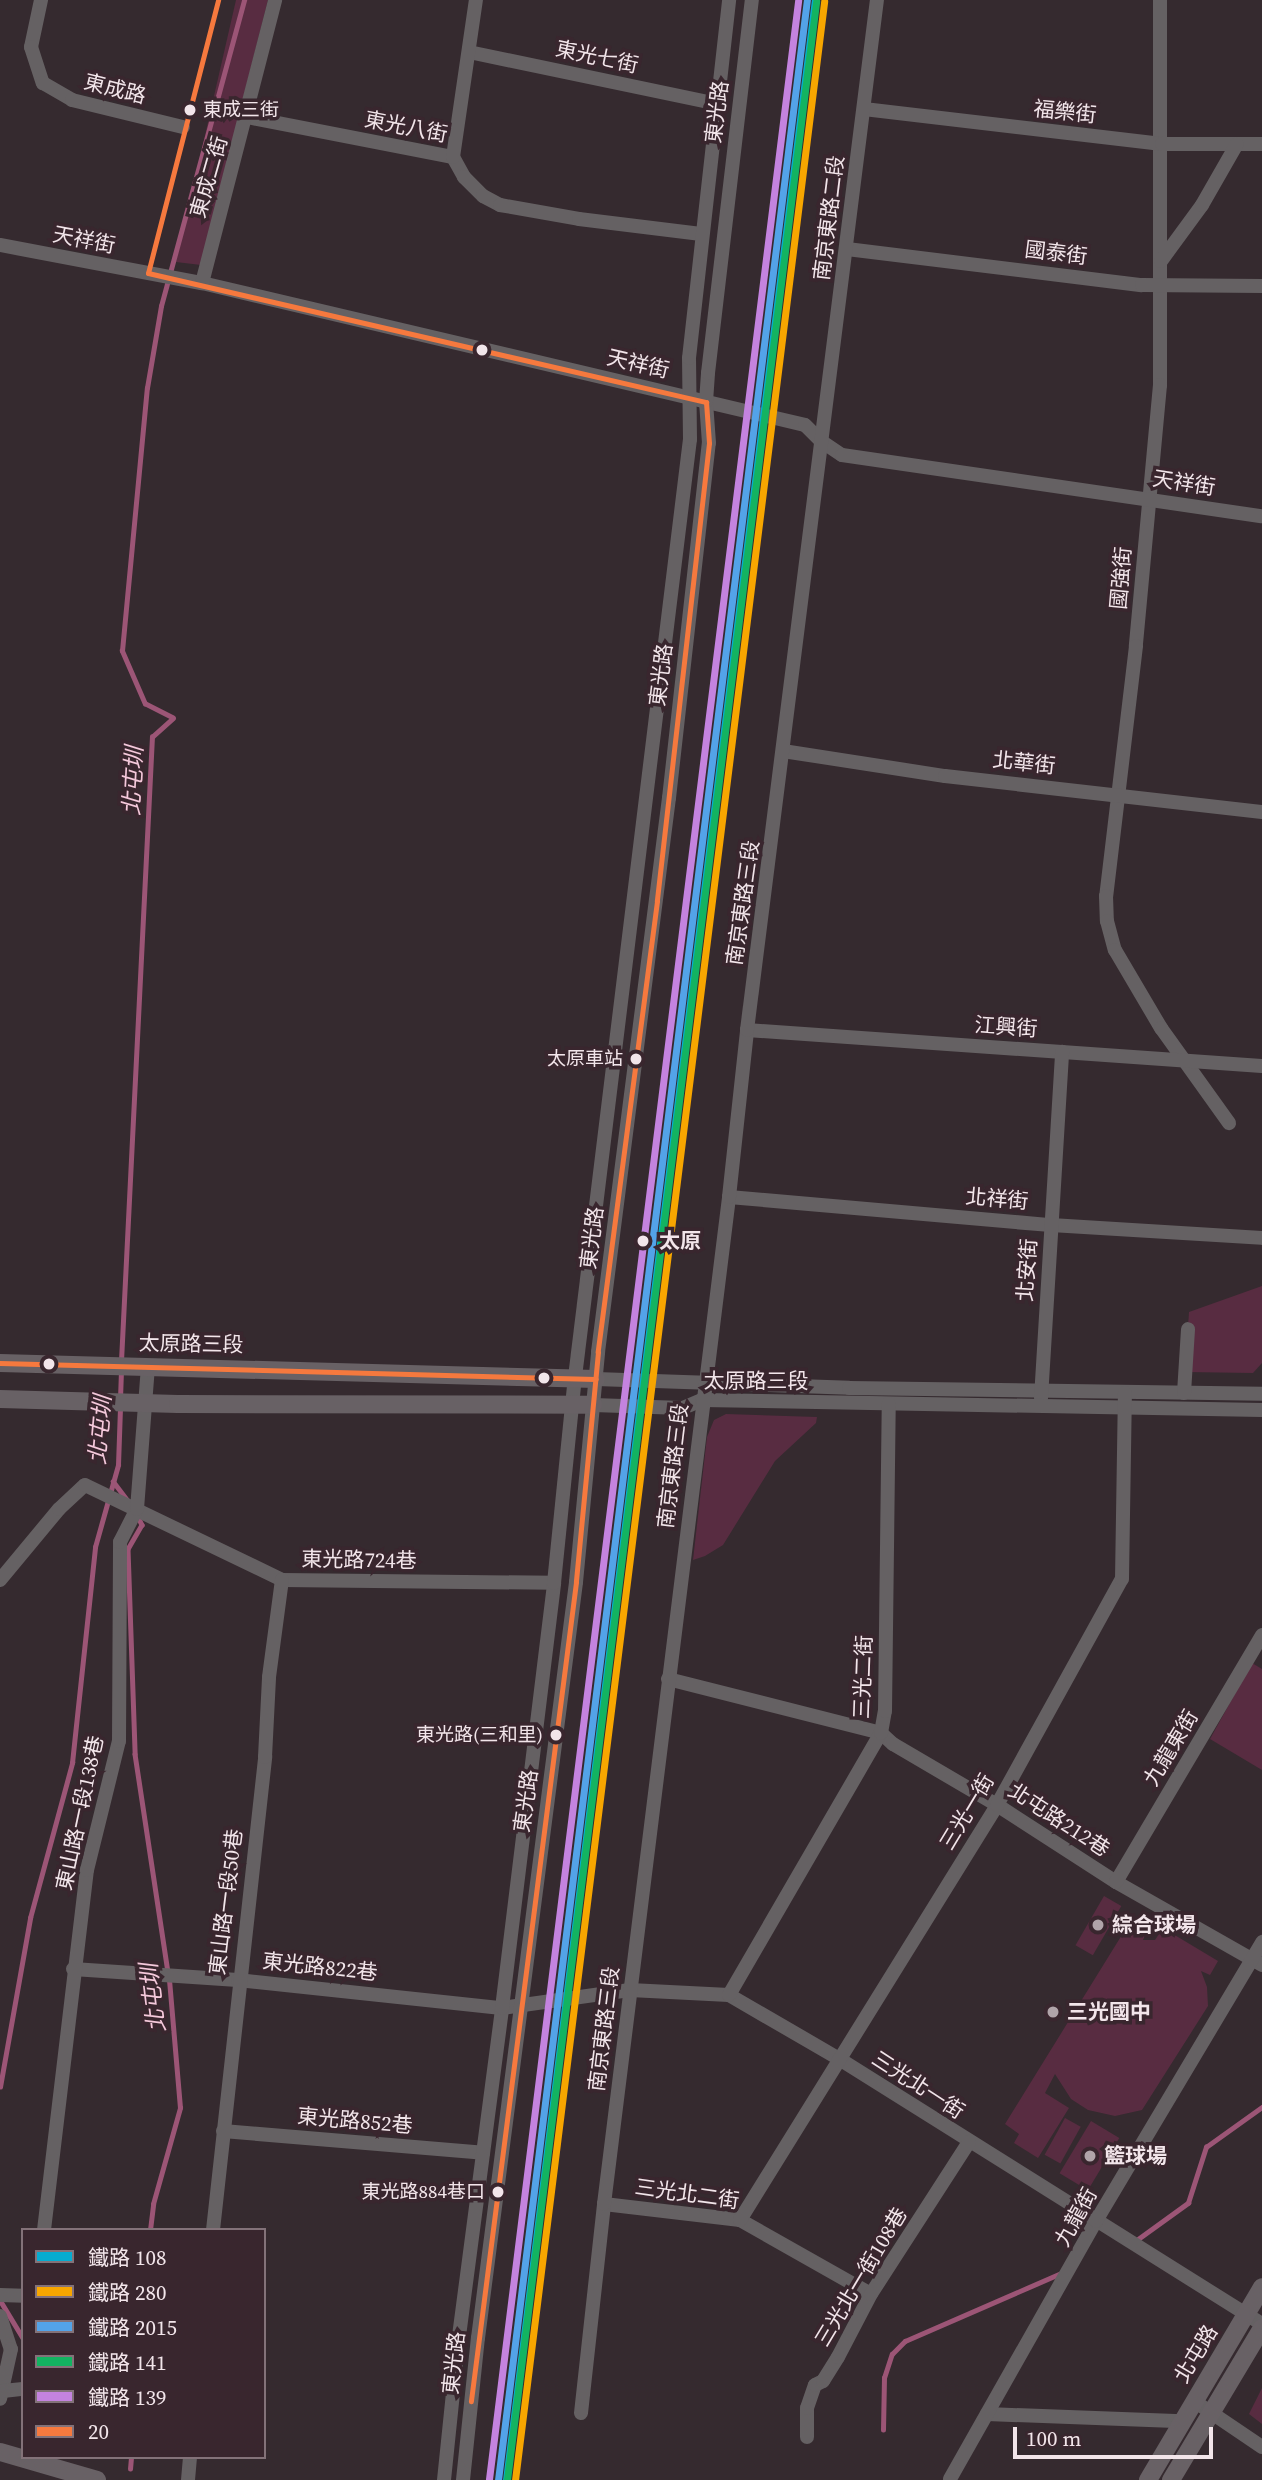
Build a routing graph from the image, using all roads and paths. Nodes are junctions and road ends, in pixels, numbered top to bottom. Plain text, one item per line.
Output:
1 (41, 0) edge
2 (275, 0) edge
3 (476, 0) edge
4 (729, 0) edge
5 (752, 0) edge
6 (877, 0) edge
7 (1160, 0) edge
8 (469, 52) junction
9 (717, 104) junction
10 (863, 109) junction
11 (247, 117) junction
12 (183, 127) dead end
13 (1162, 144) junction
14 (1237, 144) junction
15 (1262, 144) edge
16 (453, 157) junction
17 (701, 234) junction
18 (0, 245) edge
19 (847, 249) junction
20 (1161, 261) junction
21 (202, 284) junction
22 (1161, 286) junction
23 (1262, 286) edge
24 (688, 398) junction
25 (706, 402) junction
26 (821, 441) junction
27 (1149, 498) junction
28 (1262, 516) edge
29 (783, 751) junction
30 (1119, 794) junction
31 (1262, 811) edge
32 (747, 1030) junction
33 (1062, 1052) junction
34 (1184, 1060) junction
35 (1262, 1066) edge
36 (1229, 1123) dead end
37 (729, 1197) junction
38 (1051, 1225) junction
39 (1262, 1238) edge
40 (1188, 1329) dead end
41 (0, 1363) edge
42 (148, 1366) junction
43 (575, 1377) junction
44 (596, 1379) junction
45 (704, 1384) junction
46 (1184, 1393) junction
47 (1262, 1394) edge
48 (0, 1399) edge
49 (1041, 1399) junction
50 (702, 1400) junction
51 (1125, 1400) junction
52 (146, 1403) junction
53 (889, 1404) junction
54 (572, 1405) junction
55 (593, 1405) junction
56 (1262, 1410) edge
57 (138, 1509) junction
58 (0, 1580) edge
59 (282, 1580) junction
60 (554, 1583) junction
61 (1262, 1636) edge
62 (668, 1679) junction
63 (881, 1733) junction
64 (997, 1805) junction
65 (1116, 1882) junction
66 (1262, 1941) edge
67 (1257, 1962) edge
68 (73, 1969) junction
69 (238, 1980) junction
70 (630, 1990) junction
71 (729, 1994) junction
72 (520, 2006) junction
73 (502, 2008) junction
74 (841, 2060) junction
75 (223, 2132) junction
76 (969, 2142) junction
77 (482, 2153) junction
78 (604, 2204) junction
79 (740, 2220) junction
80 (1097, 2221) junction
81 (44, 2228) edge
82 (213, 2228) edge
83 (1262, 2287) edge
84 (872, 2294) junction
85 (0, 2295) edge
86 (21, 2296) edge
87 (1246, 2314) junction
88 (0, 2316) edge
89 (1262, 2326) edge
90 (21, 2341) edge
91 (11, 2349) junction
92 (21, 2390) edge
93 (1, 2395) edge
94 (1194, 2401) junction
95 (1211, 2412) junction
96 (581, 2413) dead end
97 (987, 2414) junction
98 (1182, 2421) junction
99 (807, 2437) dead end
100 (1262, 2447) edge
101 (0, 2452) edge
102 (21, 2458) edge
103 (24, 2459) edge
104 (190, 2459) edge
105 (950, 2479) edge
106 (97, 2480) edge
107 (188, 2480) edge
108 (444, 2480) edge
109 (463, 2480) edge
110 (1148, 2480) edge
111 (1171, 2480) edge

1 - 12 street, 東成路
2 - 11 street, 東成二街
3 - 8 street
4 - 9 street, 東光路
5 - 25 street, 東光路
6 - 10 street, 南京東路二段
7 - 13 street, 國強街
8 - 9 street, 東光七街
8 - 16 street
9 - 17 street, 東光路
10 - 13 street, 福樂街
10 - 19 street, 南京東路二段
11 - 16 street, 東光八街
11 - 21 street, 東成二街
13 - 14 street, 福樂街
13 - 20 street, 國強街
14 - 15 street, 福樂街
14 - 20 street
16 - 17 street, 東光八街
17 - 24 street, 東光路
18 - 21 street, 天祥街
19 - 22 street, 國泰街
19 - 26 street, 南京東路二段
20 - 22 street, 國強街
21 - 24 street, 天祥街
22 - 23 street, 國泰街
22 - 27 street, 國強街
24 - 25 street, 天祥街
24 - 43 street, 東光路
25 - 26 street, 天祥街
25 - 44 street, 東光路
26 - 27 street, 天祥街
26 - 29 street, 南京東路三段
27 - 28 street, 天祥街
27 - 30 street, 國強街
29 - 30 street, 北華街
29 - 32 street, 南京東路三段
30 - 31 street, 北華街
30 - 34 street, 國強街
32 - 33 street, 江興街
32 - 37 street, 南京東路三段
33 - 34 street, 江興街
33 - 38 street, 北安街
34 - 35 street, 江興街
34 - 36 street, 國強街
37 - 38 street, 北祥街
37 - 45 street, 南京東路三段
38 - 39 street, 北祥街
38 - 49 street, 北安街
40 - 46 street
41 - 42 main road, 太原路三段
42 - 43 main road, 太原路三段
42 - 52 street, 東山路一段138巷
43 - 44 main road, 太原路三段
43 - 54 street, 東光路
44 - 45 street, 太原路三段
44 - 55 street, 東光路
45 - 49 street, 太原路三段
45 - 50 street, 南京東路三段
46 - 47 street, 太原路三段
46 - 51 street, 太原路三段
48 - 52 main road, 太原路三段
49 - 51 street, 太原路三段
49 - 53 street, 太原路三段
50 - 53 street, 太原路三段
50 - 55 street, 太原路三段
50 - 62 street, 南京東路三段
51 - 56 street, 太原路三段
51 - 64 street, 三光一街
52 - 54 main road, 太原路三段
52 - 57 street, 東山路一段138巷
53 - 63 street, 三光二街
54 - 55 main road, 太原路三段
54 - 60 street, 東光路
55 - 72 street, 東光路
57 - 58 street, 東光路724巷
57 - 59 street, 東光路724巷
57 - 68 street, 東山路一段138巷
59 - 60 street, 東光路724巷
59 - 69 street, 東山路一段50巷
60 - 73 street, 東光路
61 - 65 street, 九龍東街
62 - 63 street, 北屯路212巷
62 - 70 street, 南京東路三段
63 - 64 street, 北屯路212巷
63 - 71 street, 三光二街
64 - 65 street, 北屯路212巷
64 - 74 street, 三光一街
65 - 67 street, 北屯路212巷
66 - 67 street, 九龍街
67 - 80 street, 九龍街
68 - 69 street, 東光路822巷
68 - 81 street, 東山路一段138巷
69 - 73 street, 東光路822巷
69 - 75 street, 東山路一段50巷
70 - 71 street, 三光北一街
70 - 72 street, 三光北一街
70 - 78 street, 南京東路三段
71 - 74 street, 三光北一街
72 - 73 street, 東光路822巷
72 - 109 street, 東光路
73 - 77 street, 東光路
74 - 76 street, 三光北一街
74 - 79 street, 三光一街
75 - 77 street, 東光路852巷
75 - 82 street, 東山路一段50巷
76 - 80 street, 三光北一街
76 - 84 street, 三光北一街108巷
77 - 108 street, 東光路
78 - 79 street, 三光北二街
78 - 96 street, 南京東路三段
79 - 84 street, 三光北二街
80 - 87 street, 三光北一街
80 - 97 street, 九龍街
83 - 87 main road, 北屯路
84 - 99 street, 三光北一街108巷
85 - 86 street
87 - 89 street, 三光北一街
87 - 94 main road, 北屯路
88 - 91 street
89 - 95 main road, 北屯路
90 - 91 street
91 - 93 street
92 - 93 street
94 - 95 street
94 - 98 main road, 北屯路
95 - 100 street
95 - 111 main road, 北屯路
97 - 98 street
97 - 105 street, 九龍街
98 - 110 main road, 北屯路
101 - 102 main road
103 - 106 main road
104 - 107 street

